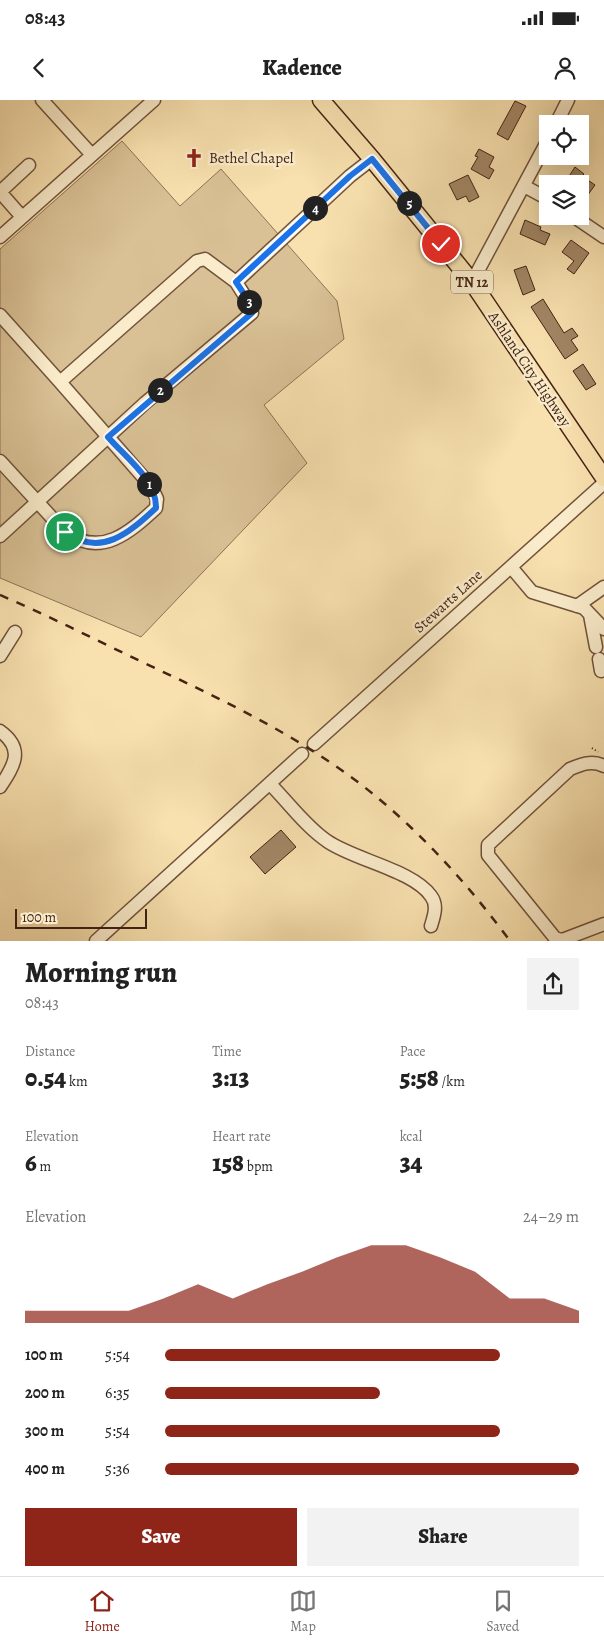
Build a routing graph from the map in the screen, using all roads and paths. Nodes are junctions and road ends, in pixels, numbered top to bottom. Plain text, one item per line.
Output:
1 (42, 100) edge
2 (154, 100) edge
3 (321, 100) edge
4 (568, 100) edge
5 (560, 115) edge
6 (92, 155) junction
7 (539, 157) edge
8 (372, 159) junction
9 (29, 165) dead end
10 (524, 186) junction
11 (1, 191) edge
12 (539, 194) edge
13 (22, 217) junction
14 (586, 225) edge
15 (0, 237) edge
16 (604, 237) edge
17 (236, 282) junction
18 (472, 282) junction
19 (0, 315) edge
20 (60, 382) junction
21 (108, 437) junction
22 (0, 461) edge
23 (604, 478) edge
24 (604, 483) edge
25 (36, 500) junction
26 (0, 536) edge
27 (511, 567) junction
28 (604, 587) edge
29 (577, 606) junction
30 (590, 615) junction
31 (604, 629) edge
32 (15, 632) dead end
33 (0, 656) edge
34 (600, 659) edge
35 (0, 731) edge
36 (314, 744) dead end
37 (302, 754) dead end
38 (604, 766) edge
39 (270, 784) junction
40 (0, 786) edge
41 (604, 924) edge
42 (431, 926) dead end
43 (96, 941) edge

1 - 6 street
2 - 6 street
3 - 8 main road, Ashland City Highway / TN 12
4 - 5 street
6 - 13 street
7 - 10 street
8 - 17 street
8 - 18 main road, Ashland City Highway / TN 12
9 - 11 street
10 - 12 street
10 - 18 street
11 - 13 street
13 - 15 street
14 - 16 street
17 - 20 street
17 - 21 street
18 - 23 main road, Ashland City Highway / TN 12
19 - 20 street
20 - 21 street
21 - 25 street
21 - 25 street
22 - 25 street
24 - 27 street, Stewarts Lane
25 - 26 street
27 - 29 street
27 - 36 street, Stewarts Lane
28 - 29 street
29 - 30 street
30 - 31 street
30 - 34 street
32 - 33 street
35 - 40 street
37 - 39 street
38 - 41 street
39 - 42 street
39 - 43 street

